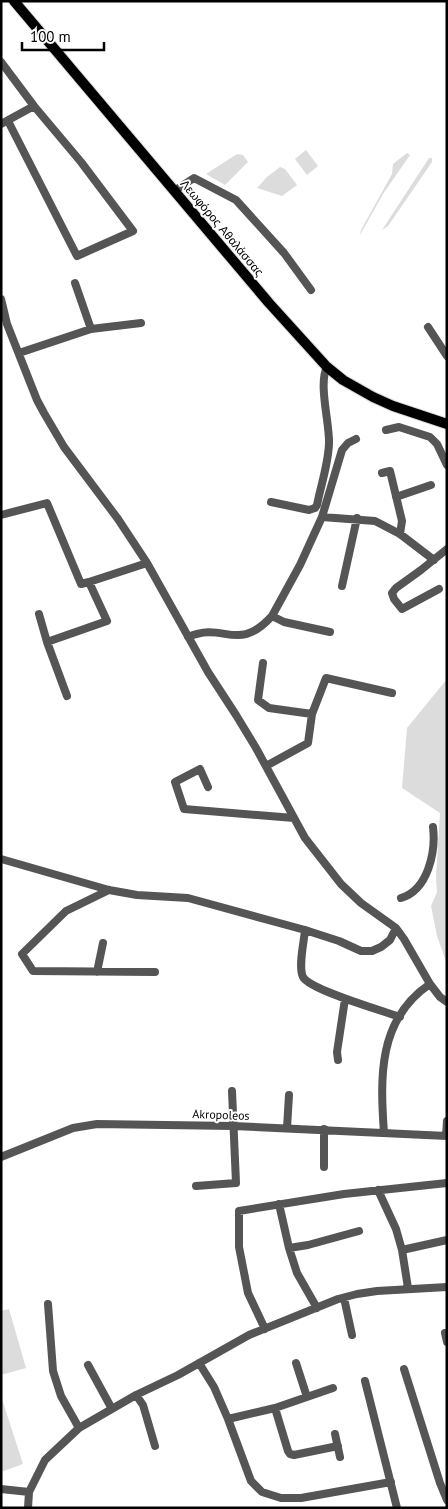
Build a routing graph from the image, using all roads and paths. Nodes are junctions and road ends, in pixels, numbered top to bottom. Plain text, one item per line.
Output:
1 (14, 1) edge
2 (1, 62) edge
3 (34, 106) junction
4 (4, 123) edge
5 (174, 191) junction
6 (75, 283) dead end
7 (311, 290) dead end
8 (1, 299) edge
9 (141, 323) dead end
10 (428, 327) dead end
11 (91, 329) junction
12 (19, 353) junction
13 (447, 356) edge
14 (327, 367) junction
15 (447, 424) edge
16 (386, 430) dead end
17 (356, 439) dead end
18 (447, 465) edge
19 (382, 473) dead end
20 (431, 485) dead end
21 (396, 496) junction
22 (271, 502) dead end
23 (1, 515) edge
24 (322, 517) junction
25 (357, 518) junction
26 (400, 534) junction
27 (447, 549) edge
28 (434, 560) junction
29 (147, 563) junction
30 (89, 582) junction
31 (342, 586) dead end
32 (439, 589) dead end
33 (39, 614) dead end
34 (272, 616) junction
35 (330, 632) dead end
36 (188, 637) junction
37 (47, 642) junction
38 (263, 664) dead end
39 (392, 694) dead end
40 (67, 696) dead end
41 (312, 714) junction
42 (266, 766) junction
43 (208, 787) dead end
44 (294, 818) junction
45 (433, 827) dead end
46 (1, 859) edge
47 (109, 890) junction
48 (401, 898) dead end
49 (396, 928) junction
50 (305, 930) junction
51 (103, 943) dead end
52 (97, 972) junction
53 (155, 972) dead end
54 (430, 984) junction
55 (345, 999) junction
56 (447, 1002) edge
57 (400, 1017) junction
58 (338, 1060) dead end
59 (232, 1090) dead end
60 (289, 1096) dead end
61 (447, 1121) edge
62 (233, 1126) junction
63 (287, 1128) junction
64 (324, 1130) junction
65 (384, 1133) junction
66 (447, 1136) edge
67 (1, 1158) edge
68 (324, 1167) dead end
69 (447, 1183) edge
70 (196, 1186) dead end
71 (378, 1190) junction
72 (279, 1204) junction
73 (359, 1231) dead end
74 (447, 1240) edge
75 (289, 1248) junction
76 (402, 1250) junction
77 (447, 1287) edge
78 (408, 1288) junction
79 (344, 1298) junction
80 (48, 1304) dead end
81 (317, 1308) junction
82 (266, 1329) junction
83 (445, 1333) dead end
84 (352, 1335) dead end
85 (447, 1342) edge
86 (200, 1363) junction
87 (296, 1363) dead end
88 (88, 1365) dead end
89 (404, 1369) dead end
90 (365, 1381) dead end
91 (333, 1388) dead end
92 (136, 1395) junction
93 (307, 1397) junction
94 (275, 1408) junction
95 (112, 1409) junction
96 (228, 1419) junction
97 (79, 1428) junction
98 (335, 1434) dead end
99 (155, 1446) dead end
100 (338, 1446) junction
101 (340, 1457) dead end
102 (391, 1482) junction
103 (1, 1489) edge
104 (29, 1492) junction
105 (447, 1500) edge
106 (28, 1508) edge
107 (397, 1508) edge

1 - 5 main road, Λεωφόρος Αθαλάσσας
2 - 3 street
3 - 4 street
3 - 4 street
5 - 7 street
5 - 14 main road, Λεωφόρος Αθαλάσσας
6 - 11 street
8 - 12 street
9 - 11 street
10 - 13 street
11 - 12 street
12 - 29 street
14 - 15 main road, Λεωφόρος Αθαλάσσας
14 - 22 street
16 - 18 street
17 - 24 street
19 - 21 street
20 - 21 street
21 - 26 street
23 - 30 street
24 - 25 street
24 - 34 street
25 - 26 street
25 - 31 street
26 - 28 street
27 - 28 street
28 - 32 street
29 - 30 street
29 - 36 street
30 - 37 street
33 - 37 street
34 - 35 street
34 - 36 street
36 - 42 street
37 - 40 street
38 - 41 street
39 - 41 street
41 - 42 street
42 - 44 street
43 - 44 street
44 - 49 street
45 - 48 street
46 - 47 street
47 - 50 street
47 - 52 street
49 - 50 street
49 - 54 street
50 - 55 street
51 - 52 street
52 - 53 street
54 - 56 street
54 - 57 street
55 - 57 street
55 - 58 street
57 - 65 street
59 - 62 street
60 - 63 street
61 - 66 street
62 - 63 street, Akropoleos
62 - 67 street, Akropoleos
62 - 70 street
63 - 64 street, Akropoleos
64 - 65 street, Akropoleos
64 - 68 street
65 - 66 street, Akropoleos
69 - 71 street
71 - 72 street
71 - 76 street
72 - 75 street
72 - 82 street
73 - 75 street
74 - 76 street
75 - 81 street
76 - 78 street
77 - 78 street
78 - 79 street
79 - 81 street
79 - 84 street
80 - 97 street
81 - 82 street
82 - 86 street
83 - 85 street
86 - 92 street
86 - 96 street
87 - 93 street
88 - 95 street
89 - 105 street
90 - 102 street
91 - 93 street
92 - 95 street
92 - 99 street
93 - 94 street
94 - 96 street
94 - 100 street
95 - 97 street
96 - 102 street
97 - 104 street
98 - 100 street
100 - 101 street
102 - 107 street
103 - 104 street
104 - 106 street

